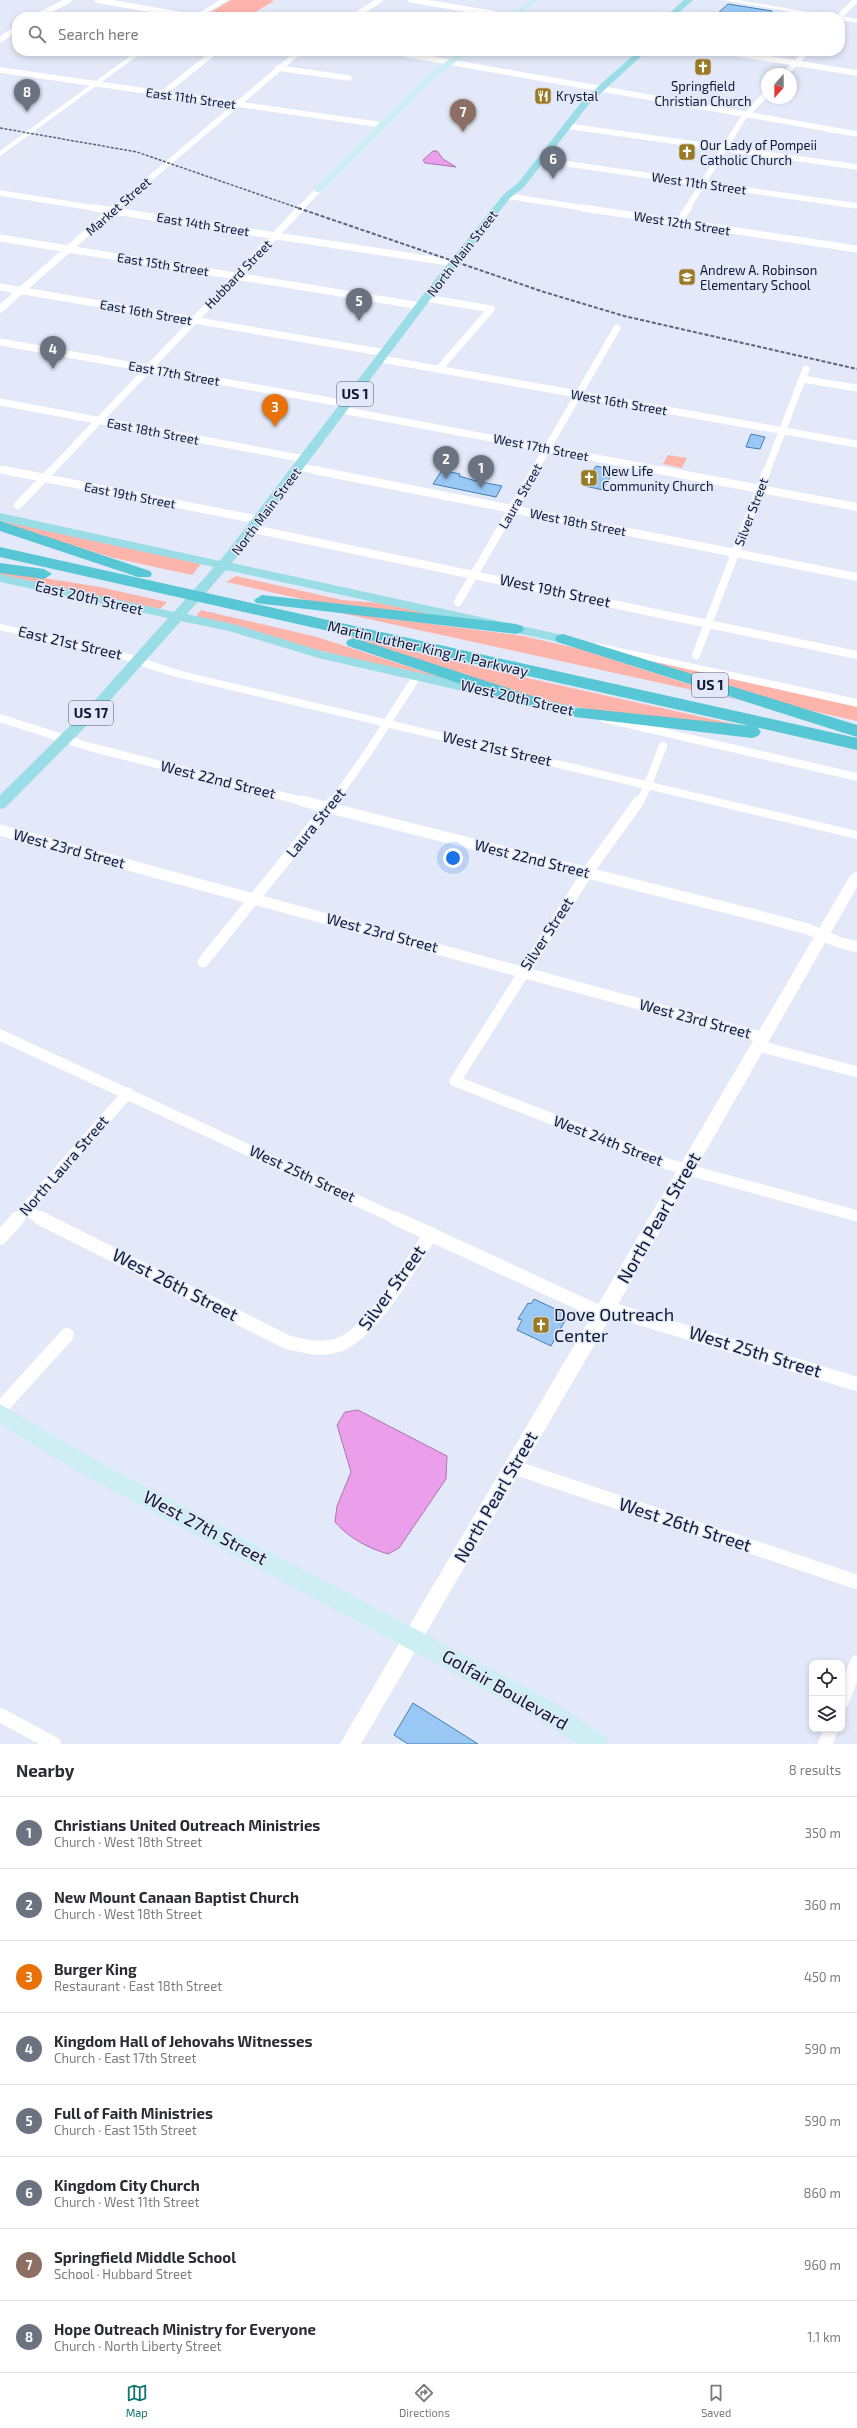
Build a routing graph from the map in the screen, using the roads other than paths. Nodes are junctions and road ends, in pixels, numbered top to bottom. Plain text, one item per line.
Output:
1 (69, 0) edge
2 (97, 0) edge
3 (225, 0) edge
4 (380, 0) edge
5 (411, 0) edge
6 (535, 0) edge
7 (689, 0) edge
8 (726, 0) edge
9 (856, 0) edge
10 (696, 4) dead end
11 (46, 12) edge
12 (165, 12) edge
13 (203, 12) edge
14 (361, 12) edge
15 (482, 12) edge
16 (519, 12) edge
17 (675, 12) edge
18 (687, 12) edge
19 (802, 12) edge
20 (845, 12) edge
21 (845, 19) edge
22 (857, 20) edge
23 (12, 31) edge
24 (3, 36) edge
25 (0, 40) edge
26 (134, 56) edge
27 (210, 56) edge
28 (294, 56) edge
29 (416, 56) edge
30 (459, 56) edge
31 (624, 56) edge
32 (637, 56) edge
33 (752, 56) edge
34 (802, 56) edge
35 (451, 62) junction
36 (795, 63) junction
37 (278, 68) junction
38 (790, 68) edge
39 (0, 70) edge
40 (857, 73) edge
41 (349, 78) dead end
42 (97, 84) junction
43 (588, 86) junction
44 (600, 88) junction
45 (162, 94) junction
46 (580, 94) dead end
47 (761, 99) edge
48 (237, 104) junction
49 (746, 114) junction
50 (383, 125) junction
51 (567, 126) junction
52 (857, 134) edge
53 (724, 148) junction
54 (0, 154) edge
55 (541, 160) junction
56 (857, 167) edge
57 (513, 178) dead end
58 (702, 184) junction
59 (318, 190) joint
60 (0, 193) edge
61 (507, 196) junction
62 (857, 206) edge
63 (113, 210) junction
64 (679, 222) junction
65 (276, 235) junction
66 (0, 238) edge
67 (857, 248) edge
68 (69, 249) junction
69 (454, 263) junction
70 (236, 276) junction
71 (0, 288) edge
72 (21, 291) junction
73 (423, 302) junction
74 (0, 309) edge
75 (194, 320) junction
76 (617, 328) dead end
77 (0, 342) edge
78 (383, 356) junction
79 (149, 368) junction
80 (438, 369) junction
81 (806, 369) dead end
82 (802, 379) junction
83 (857, 388) edge
84 (578, 394) junction
85 (0, 402) edge
86 (345, 407) junction
87 (99, 421) junction
88 (782, 431) junction
89 (857, 444) edge
90 (547, 448) junction
91 (302, 463) junction
92 (0, 469) edge
93 (44, 478) junction
94 (760, 489) junction
95 (18, 505) dead end
96 (857, 507) edge
97 (512, 509) junction
98 (0, 517) edge
99 (256, 524) junction
100 (0, 526) edge
101 (0, 542) edge
102 (0, 552) edge
103 (736, 553) junction
104 (224, 564) junction
105 (0, 568) edge
106 (474, 574) junction
107 (857, 577) edge
108 (0, 578) edge
109 (155, 584) junction
110 (458, 602) dead end
111 (245, 604) junction
112 (178, 618) junction
113 (708, 624) junction
114 (0, 627) edge
115 (516, 629) junction
116 (563, 639) junction
117 (696, 655) dead end
118 (857, 655) edge
119 (139, 661) junction
120 (417, 676) junction
121 (529, 701) junction
122 (857, 703) edge
123 (581, 713) junction
124 (0, 718) edge
125 (390, 724) junction
126 (857, 732) edge
127 (67, 739) junction
128 (840, 740) junction
129 (857, 744) edge
130 (663, 746) dead end
131 (857, 777) edge
132 (647, 784) junction
133 (0, 804) edge
134 (329, 808) junction
135 (0, 830) edge
136 (857, 835) edge
137 (587, 873) junction
138 (857, 876) edge
139 (254, 899) junction
140 (822, 936) junction
141 (857, 947) edge
142 (203, 962) dead end
143 (523, 972) junction
144 (0, 1035) edge
145 (762, 1042) junction
146 (857, 1072) edge
147 (454, 1081) joint
148 (128, 1093) junction
149 (688, 1168) junction
150 (25, 1210) junction
151 (857, 1216) edge
152 (431, 1234) junction
153 (0, 1238) edge
154 (605, 1311) junction
155 (67, 1335) dead end
156 (328, 1348) joint
157 (857, 1384) edge
158 (0, 1409) edge
159 (0, 1413) edge
160 (513, 1467) junction
161 (857, 1582) edge
162 (413, 1638) junction
163 (857, 1662) edge
164 (844, 1696) edge
165 (0, 1714) edge
166 (830, 1732) edge
167 (54, 1744) edge
168 (350, 1744) edge
169 (597, 1744) edge
170 (825, 1744) edge

1 - 11 street
2 - 12 street
3 - 13 street
4 - 14 street
5 - 15 street
6 - 16 main road
7 - 17 main road
8 - 19 street
9 - 20 street
10 - 18 main road
21 - 22 street
23 - 24 street
24 - 25 street
26 - 42 street
27 - 45 street
28 - 37 street, Market Street
29 - 35 street
30 - 35 main road, Hubbard Street
31 - 43 main road
32 - 44 main road, North Main Street / US 1
33 - 36 street
34 - 36 street
35 - 43 street
35 - 50 main road, Hubbard Street
36 - 38 street
36 - 40 street
37 - 41 street
37 - 48 street, Market Street
39 - 42 street, East 11th Street
42 - 45 street, East 11th Street
42 - 54 street
43 - 44 street
43 - 46 main road
44 - 49 street
44 - 51 main road, North Main Street / US 1
45 - 48 street, East 11th Street
47 - 49 street
48 - 50 street, East 11th Street
48 - 63 street, Market Street
49 - 52 street
49 - 53 street
50 - 59 main road, Hubbard Street
51 - 53 street
51 - 55 main road, North Main Street / US 1
53 - 56 street
53 - 58 street
55 - 58 street, West 11th Street
55 - 61 main road, North Main Street / US 1
57 - 61 main road, North Main Street / US 1
58 - 62 street, West 11th Street
58 - 64 street
59 - 65 street, Hubbard Street
60 - 63 street, East 14th Street
61 - 64 street, West 12th Street
61 - 69 main road, North Main Street / US 1
63 - 65 street, East 14th Street
63 - 68 street, Market Street
64 - 67 street, West 12th Street
65 - 69 street, East 14th Street
65 - 70 street, Hubbard Street
66 - 68 street, East 15th Street
68 - 70 street, East 15th Street
68 - 72 street, Market Street
69 - 73 main road, North Main Street / US 1
70 - 73 street, East 15th Street
70 - 75 street, Hubbard Street
71 - 72 street, East 16th Street
72 - 74 street, Market Street
72 - 75 street, East 16th Street
73 - 78 main road, North Main Street / US 1
73 - 80 street, East 15th Street
75 - 78 street, East 16th Street
75 - 79 street, Hubbard Street
76 - 84 street, Laura Street
77 - 79 street, East 17th Street
78 - 80 street, West 16th Street
78 - 86 main road, North Main Street / US 1
79 - 86 street, East 17th Street
79 - 87 street, Hubbard Street
80 - 84 street, West 16th Street
81 - 82 street, Silver Street
82 - 83 street
82 - 88 street, Silver Street
84 - 88 street, West 16th Street
84 - 90 street, Laura Street
85 - 87 street, East 18th Street
86 - 90 street, West 17th Street
86 - 91 main road, North Main Street / US 1
87 - 91 street, East 18th Street
87 - 93 street, Hubbard Street
88 - 89 street, West 16th Street
88 - 94 street, Silver Street
90 - 94 street, West 17th Street
90 - 97 street, Laura Street
91 - 97 street, West 18th Street
91 - 99 main road, North Main Street / US 1
92 - 93 street, East 19th Street
93 - 95 street, Hubbard Street
93 - 99 street, East 19th Street
94 - 96 street, West 17th Street
94 - 103 street, Silver Street
97 - 103 street, West 18th Street
97 - 106 street, Laura Street
98 - 104 main road
99 - 104 main road, North Main Street / US 1
99 - 106 street, West 19th Street
100 - 109 highway
101 - 109 highway, Martin Luther King Jr. Parkway
102 - 109 highway, Martin Luther King Jr. Parkway
103 - 107 street, West 18th Street
103 - 113 street, Silver Street
104 - 112 main road, North Main Street / US 1
104 - 115 main road, US 1
105 - 109 highway
106 - 110 street, Laura Street
106 - 113 street, West 19th Street
108 - 112 main road, East 20th Street
109 - 111 highway, Martin Luther King Jr. Parkway
111 - 115 highway
111 - 121 highway
111 - 126 highway, Martin Luther King Jr. Parkway
111 - 128 highway, Martin Luther King Jr. Parkway
112 - 119 main road, North Main Street / US 17
112 - 120 main road, West 20th Street
113 - 117 street, Silver Street
113 - 118 street, West 19th Street
114 - 119 street, East 21st Street
115 - 116 main road, US 1
116 - 122 street
116 - 126 highway, US 1
119 - 125 street, West 21st Street
119 - 127 main road, North Main Street / US 17
120 - 121 main road, West 20th Street
120 - 125 street, Laura Street
121 - 123 main road, West 20th Street
123 - 128 highway
123 - 131 street, West 20th Street
124 - 127 street, West 22nd Street
125 - 132 street, West 21st Street
125 - 134 street, Laura Street
127 - 133 main road, North Main Street / US 17
127 - 134 street, West 22nd Street
128 - 129 highway, Martin Luther King Jr. Parkway
130 - 132 street, Silver Street
132 - 136 street, West 21st Street
132 - 137 street, Silver Street
134 - 137 street, West 22nd Street
134 - 139 street, Laura Street
135 - 139 street, West 23rd Street
137 - 140 street, West 22nd Street
137 - 143 street, Silver Street
138 - 140 street, North Pearl Street
139 - 142 street, Laura Street
139 - 143 street, West 23rd Street
140 - 141 street, West 22nd Street
140 - 145 street, North Pearl Street
143 - 145 street, West 23rd Street
143 - 147 street, Silver Street
144 - 148 street, West 25th Street
145 - 146 street, West 23rd Street
145 - 149 street, North Pearl Street
147 - 149 street, West 24th Street
148 - 150 street, North Laura Street
148 - 152 street, West 25th Street
149 - 151 street, West 24th Street
149 - 154 street, North Pearl Street
150 - 153 street, North Laura Street
150 - 156 street, West 26th Street
152 - 154 street, West 25th Street
152 - 156 street, Silver Street
154 - 157 street, West 25th Street
154 - 160 street, North Pearl Street
155 - 158 street
159 - 162 main road, West 27th Street
160 - 161 street, West 26th Street
160 - 162 street, North Pearl Street
162 - 168 street, North Pearl Street
162 - 169 main road, Golfair Boulevard
163 - 164 street
165 - 167 street
166 - 170 street

